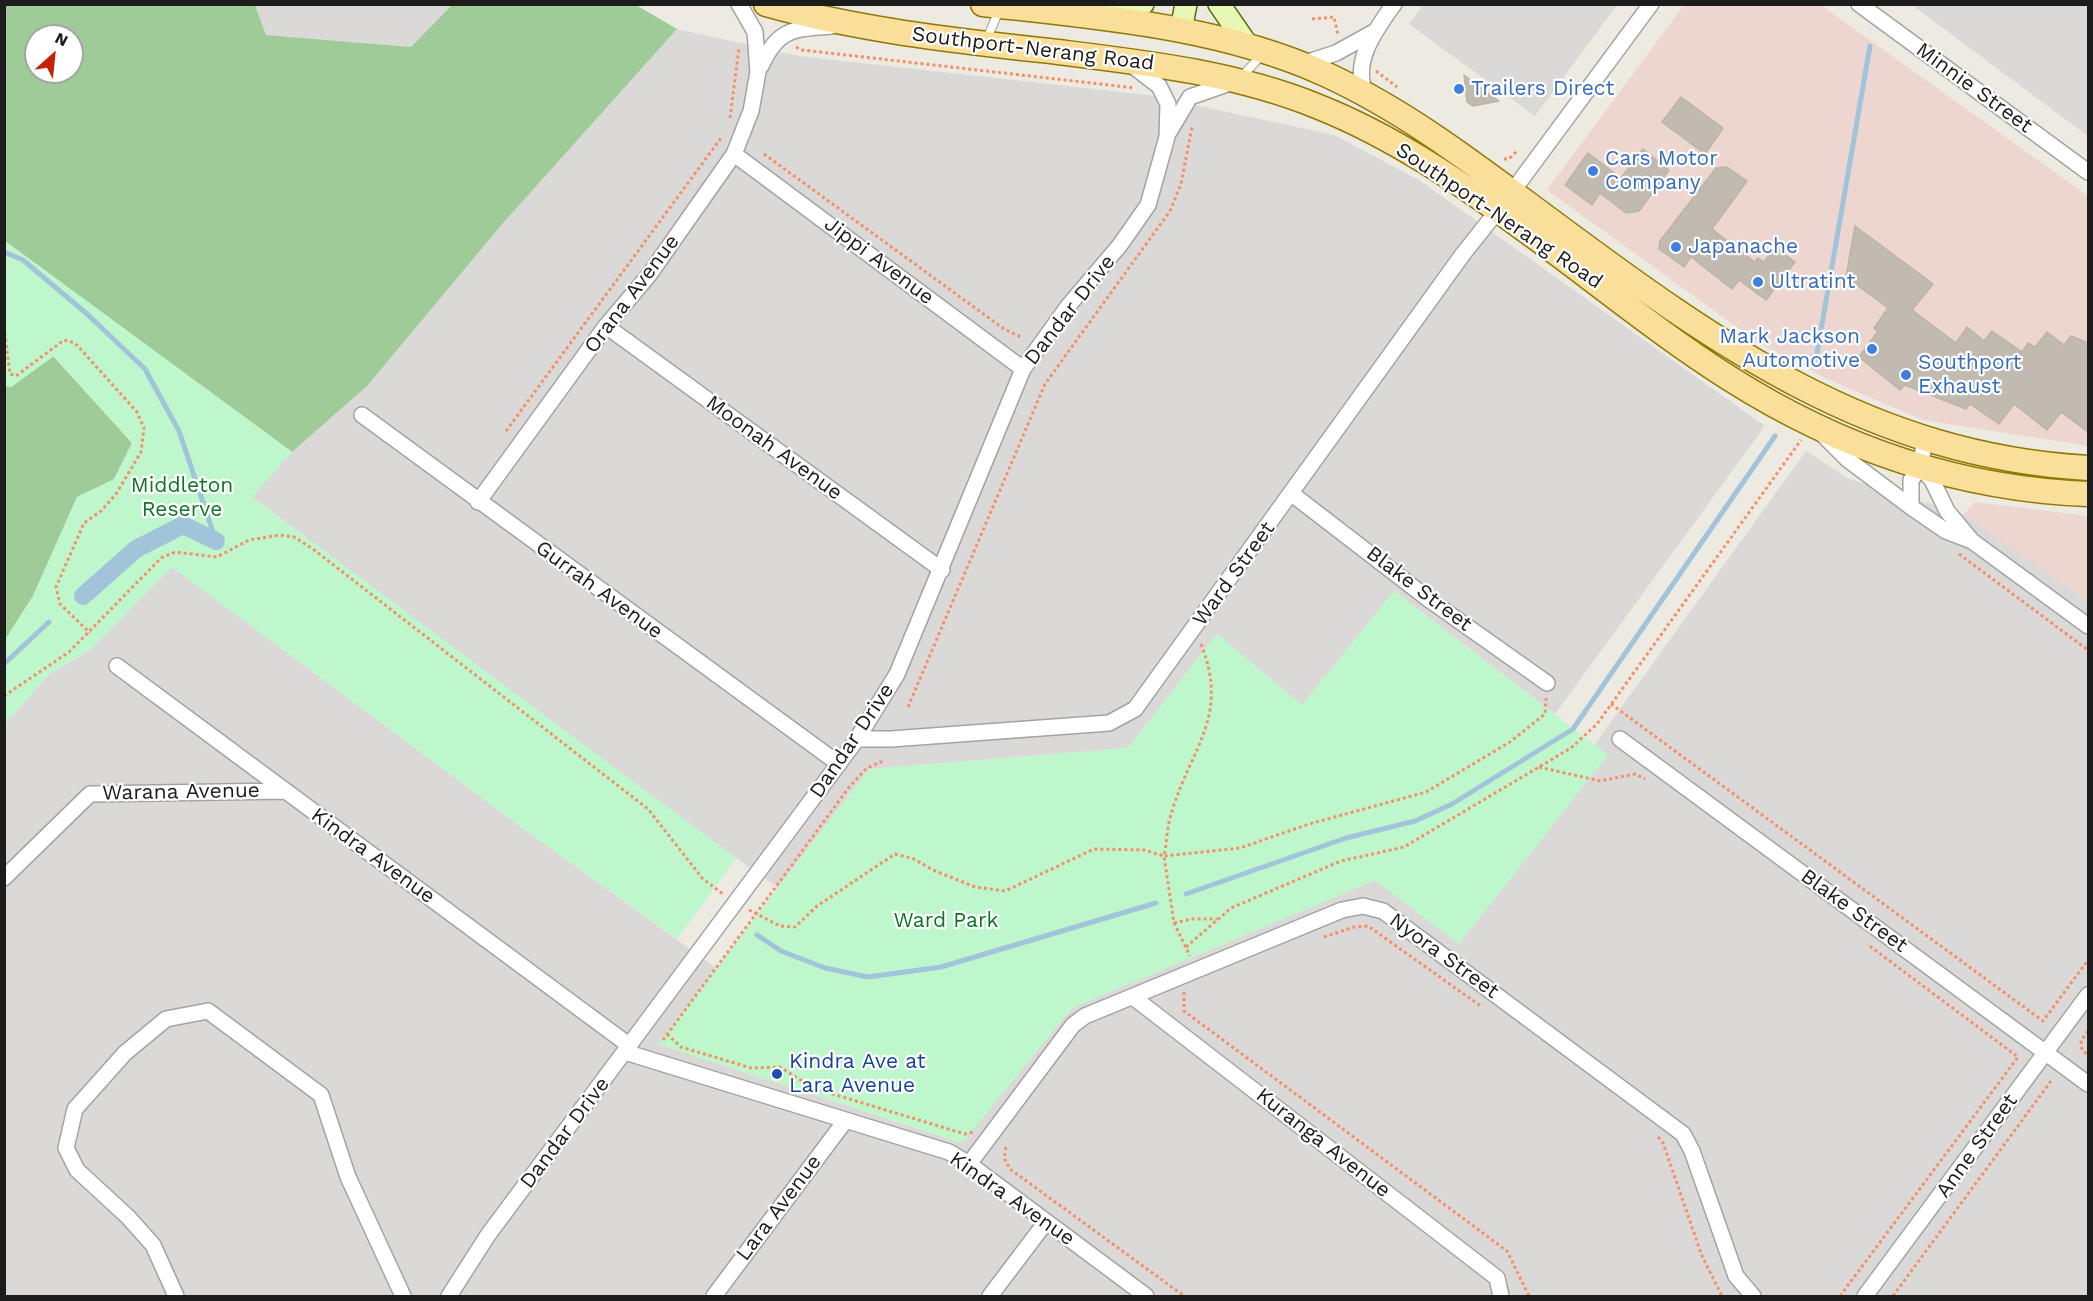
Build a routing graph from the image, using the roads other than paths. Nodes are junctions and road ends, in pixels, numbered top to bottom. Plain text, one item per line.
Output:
1 (739, 4) edge
2 (766, 4) edge
3 (1143, 4) edge
4 (1186, 4) edge
5 (1219, 4) edge
6 (1394, 4) edge
7 (1651, 4) edge
8 (1859, 4) edge
9 (992, 5) edge
10 (1095, 18) junction
11 (846, 25) junction
12 (1181, 30) junction
13 (1374, 32) junction
14 (986, 43) junction
15 (1256, 49) junction
16 (1124, 60) junction
17 (1302, 64) junction
18 (759, 72) junction
19 (1230, 79) junction
20 (1366, 95) junction
21 (1167, 137) junction
22 (734, 153) junction
23 (2088, 172) edge
24 (1505, 201) junction
25 (606, 326) junction
26 (1023, 369) junction
27 (362, 415) dead end
28 (1812, 426) junction
29 (1925, 439) junction
30 (1920, 468) junction
31 (2088, 468) edge
32 (1292, 494) junction
33 (2088, 494) edge
34 (478, 502) junction
35 (1911, 507) junction
36 (1972, 541) junction
37 (942, 570) junction
38 (2088, 626) edge
39 (117, 666) dead end
40 (1547, 682) road end
41 (857, 739) junction
42 (1620, 739) dead end
43 (838, 764) junction
44 (285, 791) junction
45 (4, 878) edge
46 (2088, 995) edge
47 (1133, 997) junction
48 (628, 1049) junction
49 (2046, 1052) junction
50 (2088, 1084) edge
51 (845, 1120) junction
52 (969, 1164) junction
53 (1046, 1222) junction
54 (176, 1296) edge
55 (403, 1296) edge
56 (448, 1296) edge
57 (714, 1296) edge
58 (990, 1296) edge
59 (1146, 1296) edge
60 (1501, 1296) edge
61 (1753, 1296) edge
62 (1865, 1296) edge

1 - 18 street, Orana Avenue
2 - 11 main road, Southport-Nerang Road
3 - 10 street
4 - 12 street
5 - 15 street
6 - 13 street
7 - 24 street, Ward Street
8 - 23 street, Minnie Street
9 - 10 main road, Southport-Nerang Road
9 - 14 lane
10 - 12 main road, Southport-Nerang Road
11 - 14 main road, Southport-Nerang Road
11 - 18 street, Orana Avenue
12 - 15 main road, Southport-Nerang Road
12 - 19 main road
13 - 17 street
13 - 20 street
14 - 16 main road, Southport-Nerang Road
15 - 17 main road, Southport-Nerang Road
15 - 19 lane
16 - 19 main road, Southport-Nerang Road
16 - 21 street, Dandar Drive
17 - 20 main road, Southport-Nerang Road
18 - 22 street, Orana Avenue
19 - 21 street, Dandar Drive
19 - 24 main road, Southport-Nerang Road
20 - 24 main road, Southport-Nerang Road
21 - 26 street, Dandar Drive
22 - 25 street, Orana Avenue
22 - 26 street, Jippi Avenue
24 - 28 main road, Southport-Nerang Road
24 - 29 main road, Southport-Nerang Road
24 - 32 street, Ward Street
25 - 34 street, Orana Avenue
25 - 37 street, Moonah Avenue
26 - 37 street, Dandar Drive
27 - 34 street, Gurrah Avenue
28 - 30 main road, Southport-Nerang Road
28 - 35 street
29 - 30 street
29 - 31 main road, Southport-Nerang Road
30 - 33 main road, Southport-Nerang Road
30 - 35 street
30 - 36 street
32 - 40 street, Blake Street
32 - 41 street, Ward Street
34 - 43 street, Gurrah Avenue
35 - 36 street
36 - 38 street
37 - 41 street, Dandar Drive
39 - 44 street, Kindra Avenue
41 - 43 street, Dandar Drive
42 - 49 street, Blake Street
43 - 48 street, Dandar Drive
44 - 45 street, Warana Avenue
44 - 48 street, Kindra Avenue
46 - 49 street, Anne Street
47 - 52 street, Nyora Street
47 - 60 street, Kuranga Avenue
47 - 61 street, Nyora Street
48 - 51 street, Kindra Avenue
48 - 56 street, Dandar Drive
49 - 50 street, Blake Street
49 - 62 street, Anne Street
51 - 52 street, Kindra Avenue
51 - 57 street, Lara Avenue
52 - 53 street, Kindra Avenue
53 - 58 street
53 - 59 street, Kindra Avenue
54 - 55 street

